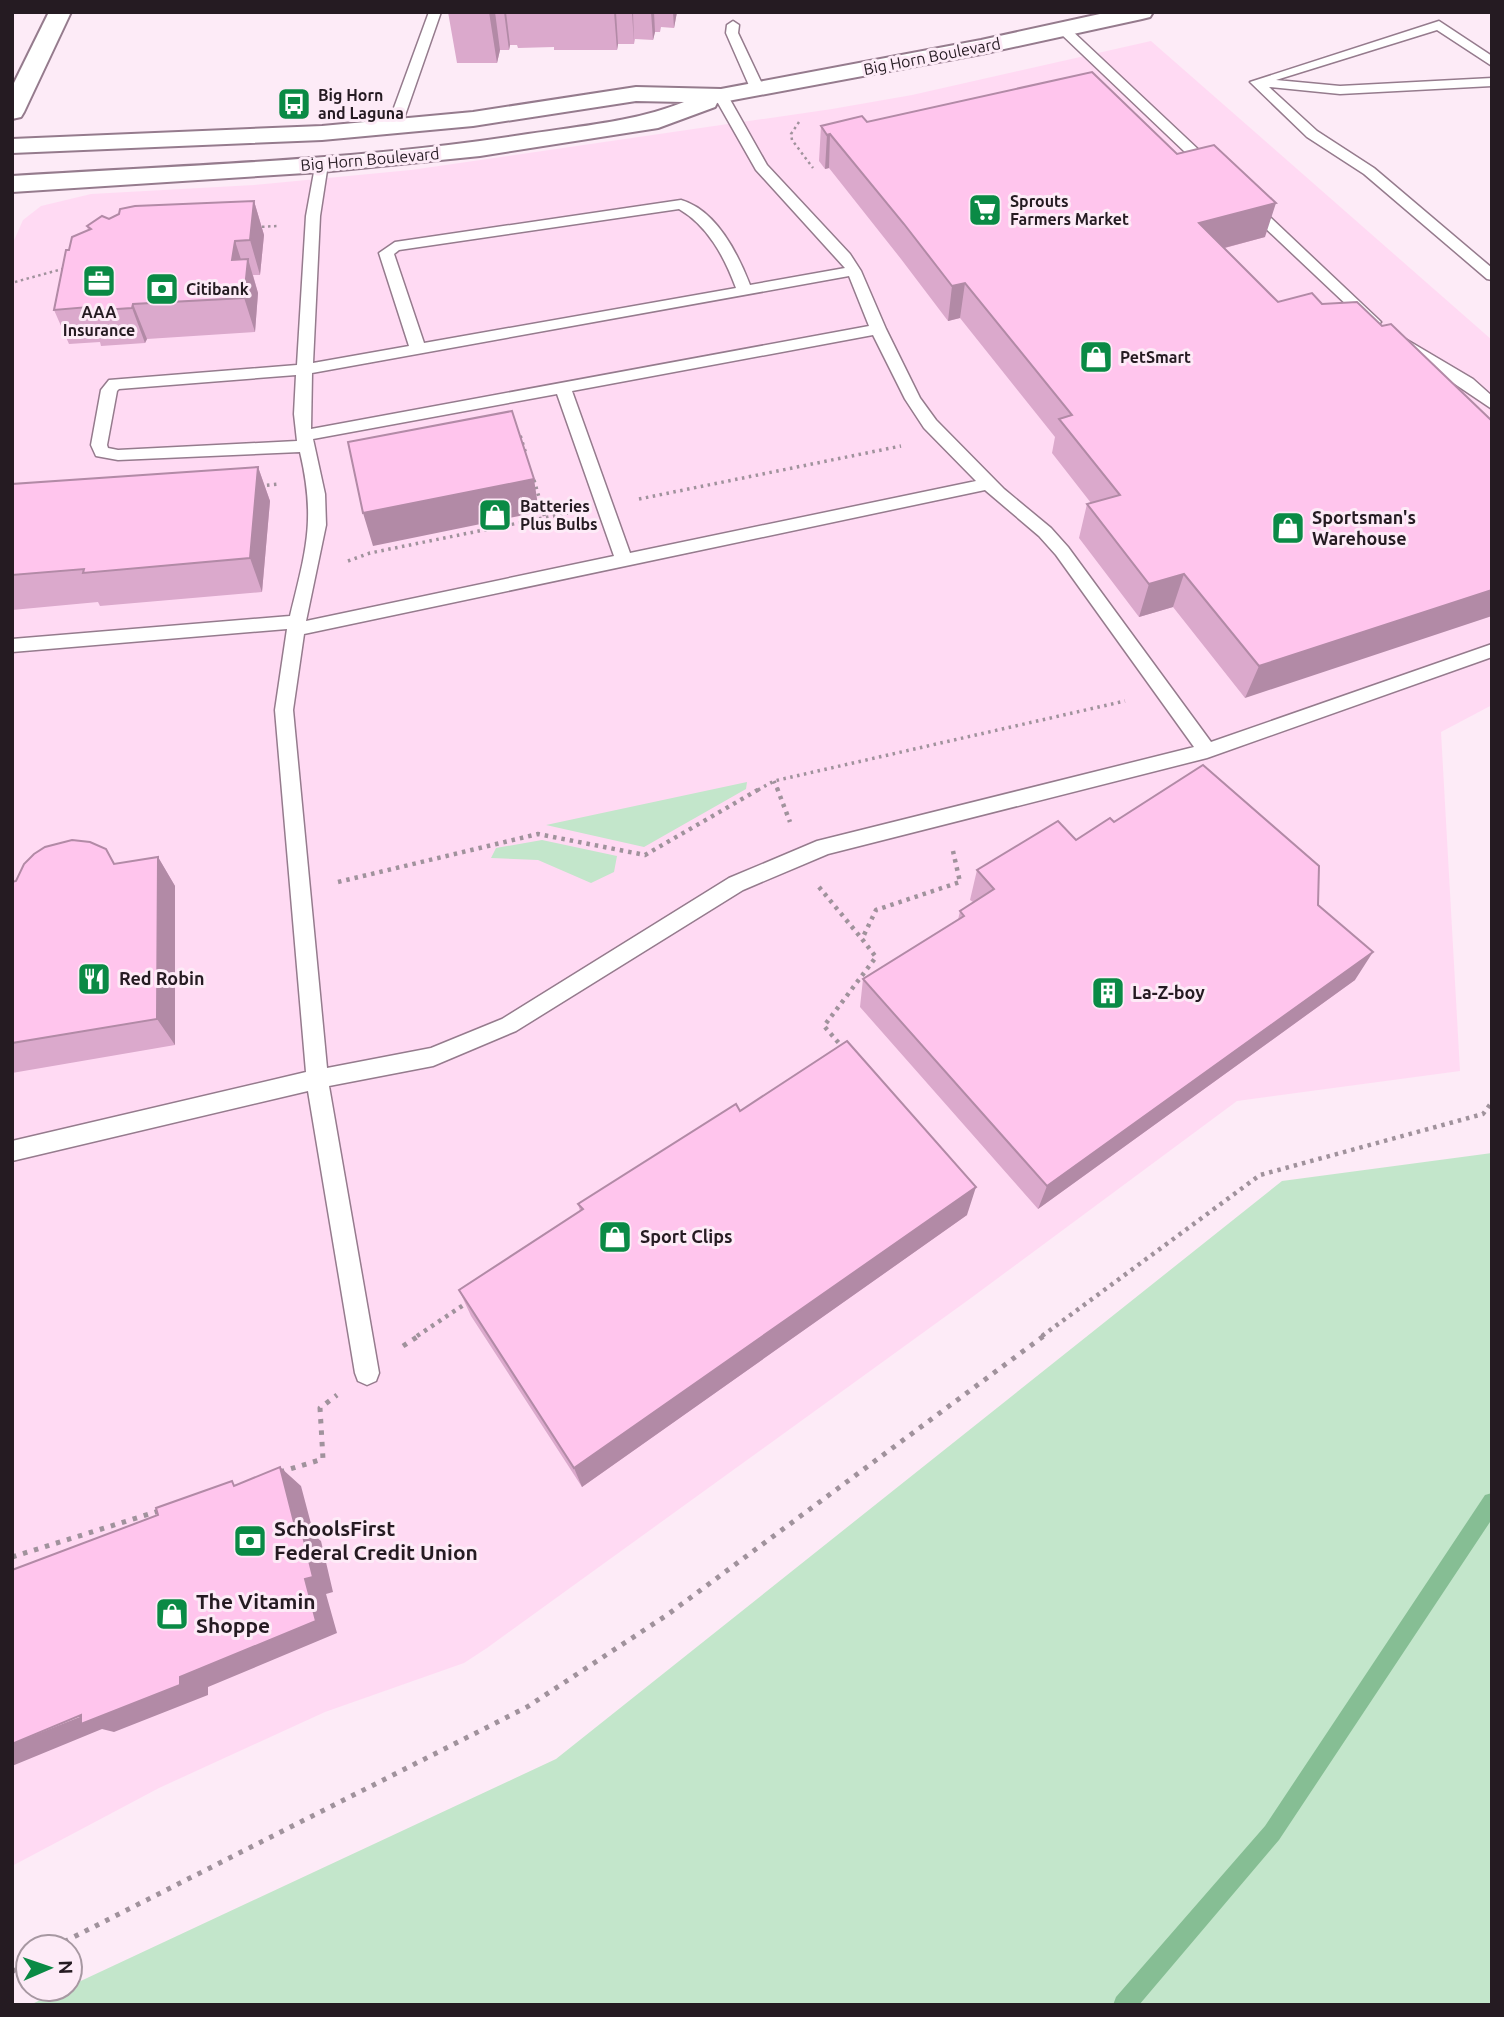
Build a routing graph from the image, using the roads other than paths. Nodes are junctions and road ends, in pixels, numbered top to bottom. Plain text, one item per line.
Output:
1 (60, 12) edge
2 (435, 12) edge
3 (1142, 12) edge
4 (733, 25) dead end
5 (1064, 30) junction
6 (1492, 62) edge
7 (1256, 82) junction
8 (1492, 82) edge
9 (758, 90) junction
10 (721, 96) junction
11 (12, 112) edge
12 (395, 124) junction
13 (12, 146) edge
14 (321, 164) junction
15 (1222, 179) edge
16 (12, 184) edge
17 (1241, 198) edge
18 (854, 271) junction
19 (1492, 276) edge
20 (745, 291) junction
21 (878, 329) junction
22 (418, 349) junction
23 (305, 369) junction
24 (563, 387) junction
25 (1492, 404) edge
26 (303, 441) junction
27 (988, 484) junction
28 (624, 560) junction
29 (297, 625) junction
30 (12, 646) edge
31 (1492, 650) edge
32 (1207, 751) junction
33 (317, 1079) junction
34 (12, 1151) edge
35 (367, 1373) road end

1 - 11 main road
2 - 12 lane
3 - 5 main road, Big Horn Boulevard
4 - 9 lane
5 - 9 main road, Big Horn Boulevard
5 - 15 lane
6 - 7 lane
7 - 8 lane
7 - 19 lane
9 - 10 main road, Big Horn Boulevard
10 - 12 main road, Big Horn Boulevard
10 - 14 main road, Big Horn Boulevard
10 - 18 lane
12 - 13 main road, Big Horn Boulevard
14 - 16 main road, Big Horn Boulevard
14 - 23 lane
17 - 25 lane
18 - 20 lane
18 - 21 lane
20 - 22 lane
20 - 22 lane
21 - 24 lane
21 - 27 lane
22 - 23 lane
23 - 26 lane
23 - 26 lane
24 - 26 lane
24 - 28 lane
26 - 29 lane
27 - 28 lane
27 - 32 lane
28 - 29 lane
29 - 30 lane
29 - 33 lane
31 - 32 lane
32 - 33 lane
33 - 34 lane
33 - 35 lane

